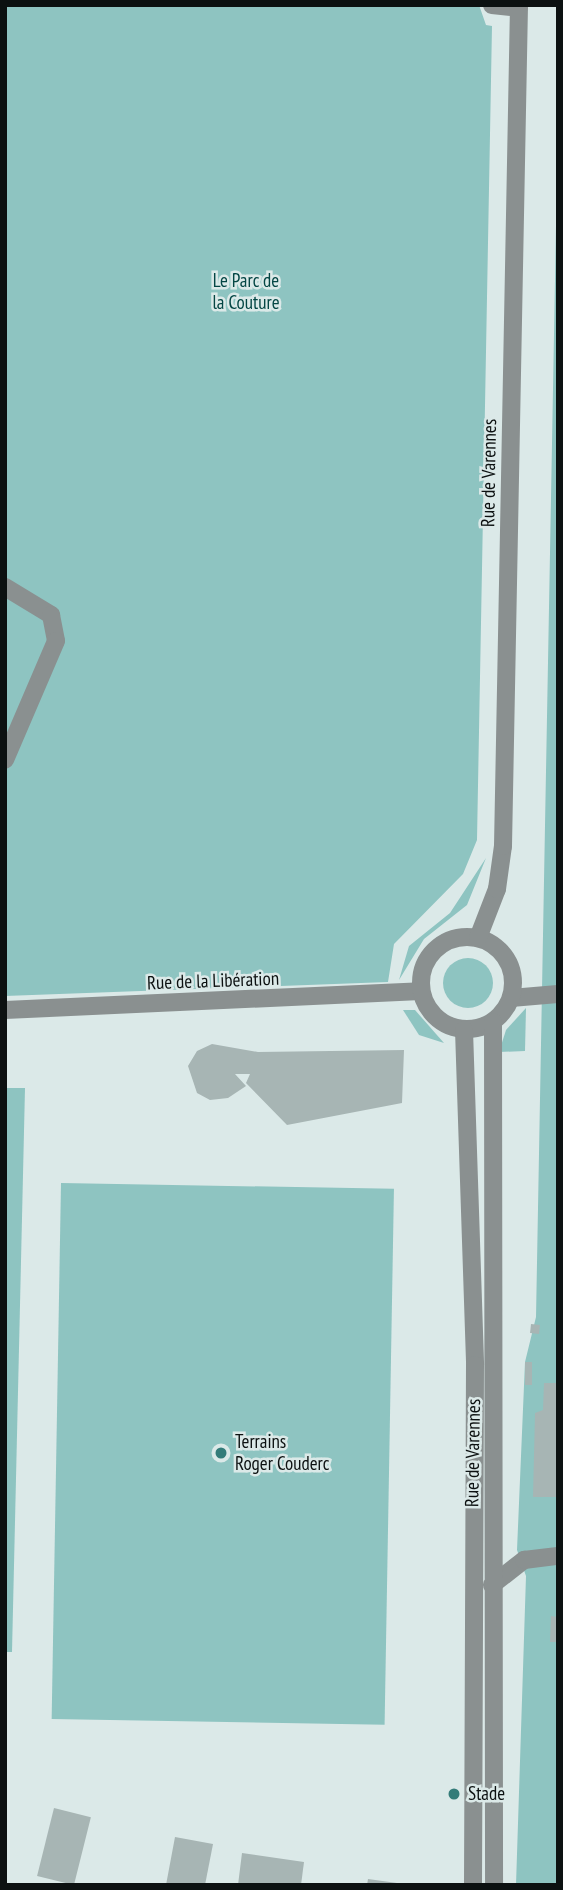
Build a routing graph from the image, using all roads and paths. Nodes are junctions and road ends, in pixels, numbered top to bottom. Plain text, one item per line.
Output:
1 (492, 5) edge
2 (519, 7) edge
3 (5, 587) edge
4 (5, 760) edge
5 (478, 938) junction
6 (421, 991) junction
7 (558, 994) edge
8 (511, 998) junction
9 (5, 1010) edge
10 (493, 1022) junction
11 (464, 1030) junction
12 (558, 1556) edge
13 (492, 1585) junction
14 (473, 1885) edge
15 (494, 1885) edge

1 - 2 street
2 - 5 street, Rue de Varennes
3 - 4 street
5 - 6 street
5 - 8 street
6 - 9 street, Rue de la Libération
6 - 11 street
7 - 8 street
8 - 10 street
10 - 11 street
10 - 13 street, Rue de Varennes
11 - 14 street, Rue de Varennes
12 - 13 street
13 - 15 street, Rue de Varennes

